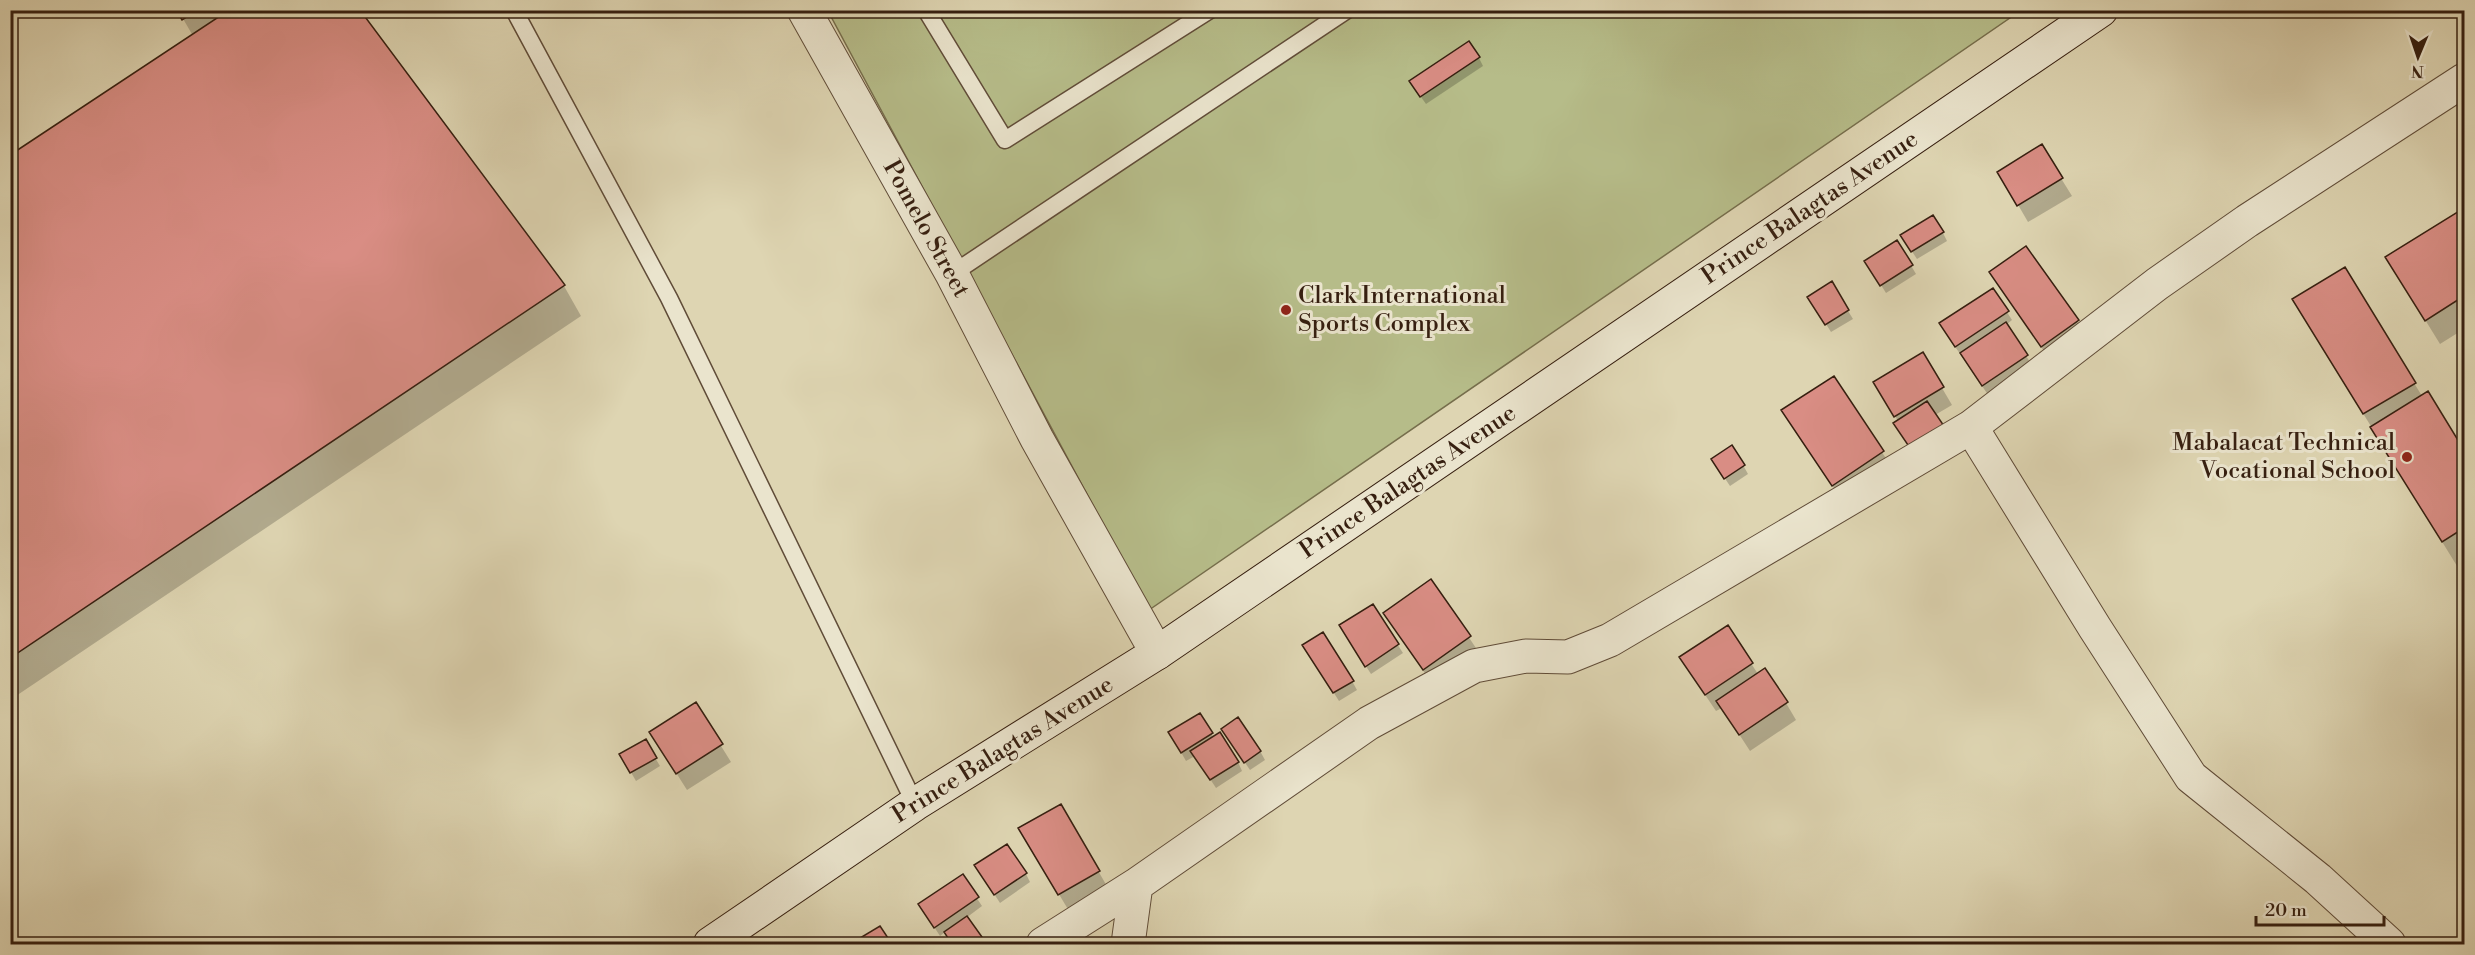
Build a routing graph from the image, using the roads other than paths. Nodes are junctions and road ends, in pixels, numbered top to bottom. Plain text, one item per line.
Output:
1 (514, 10) edge
2 (804, 10) edge
3 (926, 10) edge
4 (1210, 10) edge
5 (1347, 10) edge
6 (2101, 10) edge
7 (2464, 80) edge
8 (952, 274) junction
9 (1971, 427) junction
10 (1157, 653) junction
11 (915, 804) junction
12 (1136, 885) junction
13 (710, 945) edge
14 (1043, 945) edge
15 (1128, 945) edge
16 (2389, 945) edge

1 - 11 lane
2 - 8 street, Pomelo Street
3 - 4 lane
5 - 8 lane
6 - 10 street, Prince Balagtas Avenue
7 - 9 street
8 - 10 street, Pomelo Street
9 - 12 street
9 - 16 street
10 - 11 street, Prince Balagtas Avenue
11 - 13 street, Prince Balagtas Avenue
12 - 14 street
12 - 15 street

